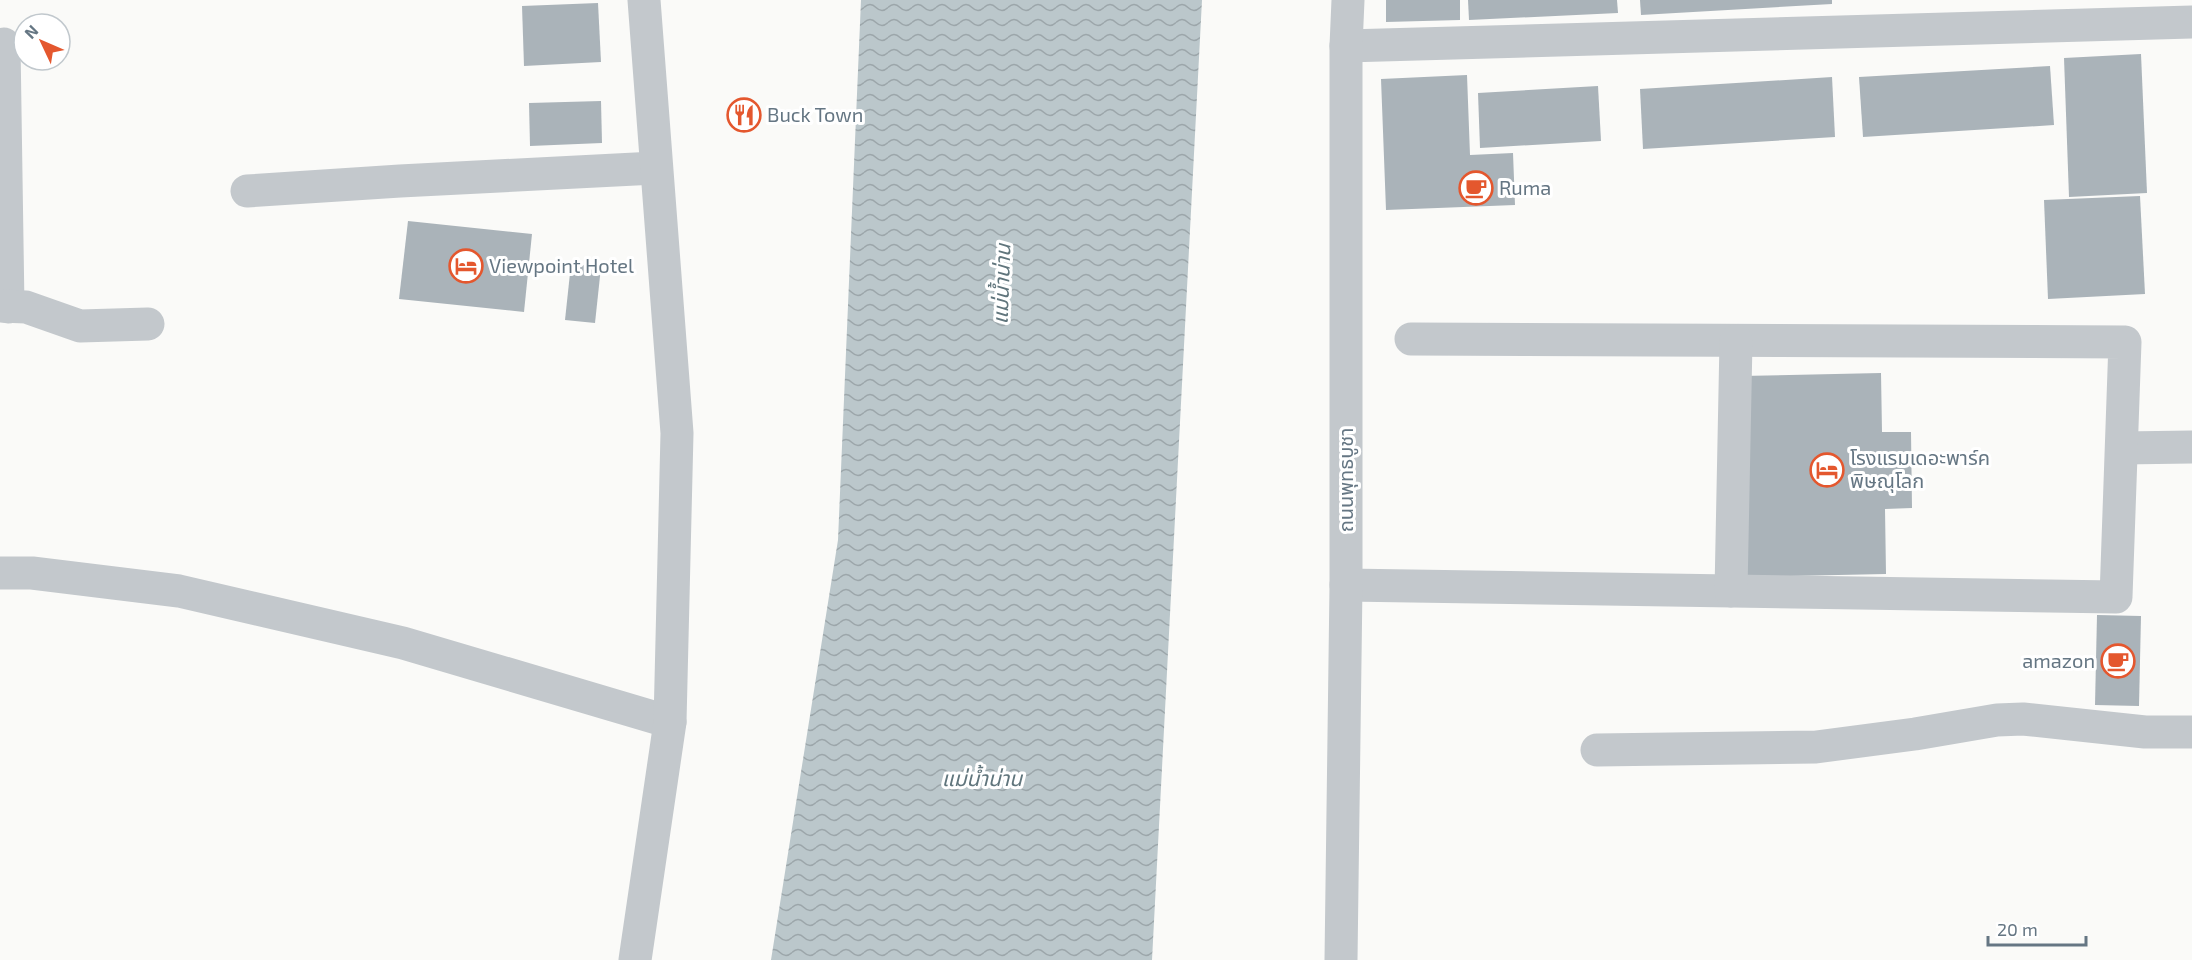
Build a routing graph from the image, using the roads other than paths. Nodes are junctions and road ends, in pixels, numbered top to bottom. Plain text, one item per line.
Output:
1 (644, 0) edge
2 (1348, 0) edge
3 (2192, 22) edge
4 (4, 44) dead end
5 (1346, 46) junction
6 (656, 168) junction
7 (247, 191) dead end
8 (4, 307) edge
9 (148, 324) dead end
10 (1411, 339) dead end
11 (1736, 340) junction
12 (2192, 447) edge
13 (2122, 448) junction
14 (0, 573) edge
15 (1346, 585) junction
16 (1731, 591) junction
17 (670, 722) junction
18 (2192, 732) edge
19 (1597, 750) dead end
20 (635, 960) edge
21 (1341, 960) edge

1 - 6 street
2 - 5 street, ถนนพุทธบูชา
3 - 5 street
4 - 8 street
5 - 15 street, ถนนพุทธบูชา
6 - 7 street
6 - 17 street
8 - 9 street
10 - 11 street
11 - 13 street
11 - 16 street
12 - 13 street
13 - 16 street
14 - 17 street
15 - 16 street
15 - 21 street, ถนนพุทธบูชา
17 - 20 street
18 - 19 street

